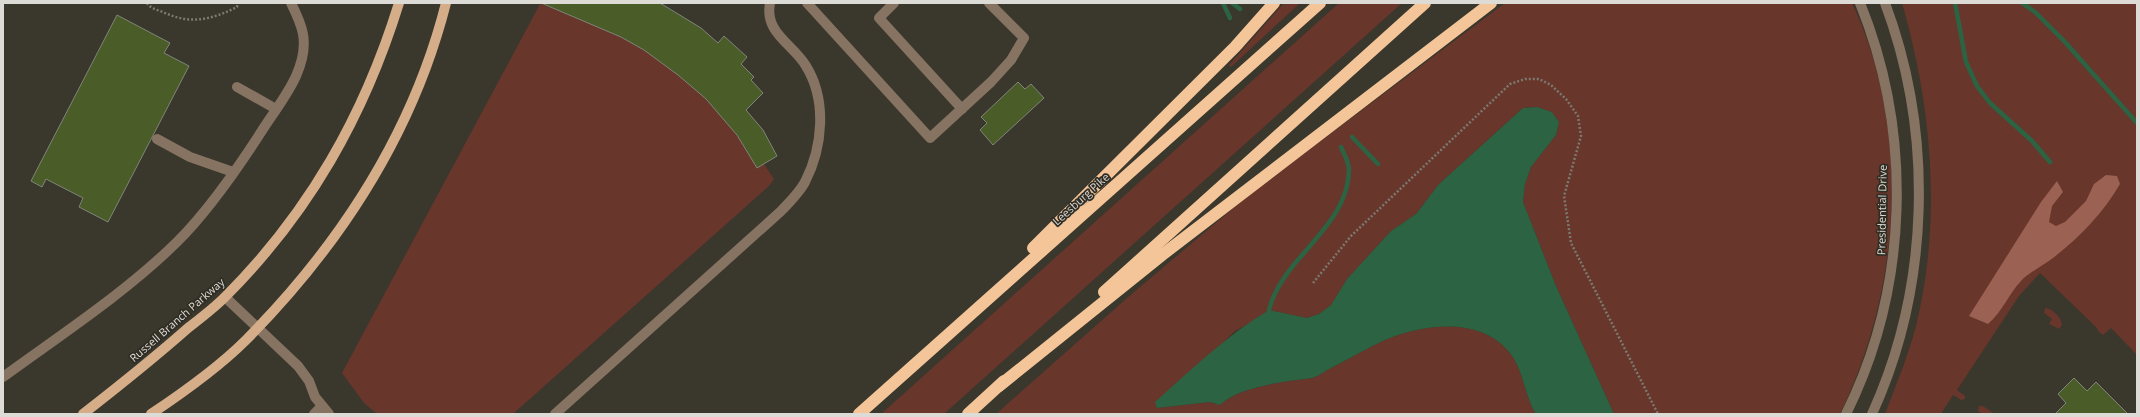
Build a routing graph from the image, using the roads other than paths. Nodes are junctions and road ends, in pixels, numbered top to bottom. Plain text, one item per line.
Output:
1 (291, 3) edge
2 (399, 3) edge
3 (446, 3) edge
4 (770, 3) edge
5 (807, 3) edge
6 (894, 3) edge
7 (989, 3) edge
8 (1274, 3) edge
9 (1320, 3) edge
10 (1425, 3) edge
11 (1491, 3) edge
12 (1860, 3) edge
13 (1885, 3) edge
14 (237, 87) dead end
15 (276, 109) junction
16 (962, 109) junction
17 (157, 139) dead end
18 (233, 172) junction
19 (225, 297) junction
20 (256, 328) junction
21 (933, 348) junction
22 (3, 377) edge
23 (999, 386) junction
24 (322, 406) junction
25 (83, 414) edge
26 (151, 414) edge
27 (314, 414) edge
28 (329, 414) edge
29 (555, 414) edge
30 (858, 414) edge
31 (968, 414) edge
32 (1846, 414) edge
33 (1872, 414) edge

1 - 15 street
2 - 19 main road, Russell Branch Parkway
3 - 20 main road
4 - 29 street
5 - 16 street
6 - 16 street
7 - 16 street
8 - 21 highway
9 - 21 highway, Leesburg Pike
10 - 23 highway
11 - 23 highway
12 - 32 street, Presidential Drive
13 - 33 street
14 - 15 street
15 - 18 street
17 - 18 street
18 - 22 street
19 - 20 street
19 - 25 main road, Russell Branch Parkway
20 - 24 street
20 - 26 main road
21 - 30 highway, Leesburg Pike
23 - 31 highway
24 - 27 street
24 - 28 street

